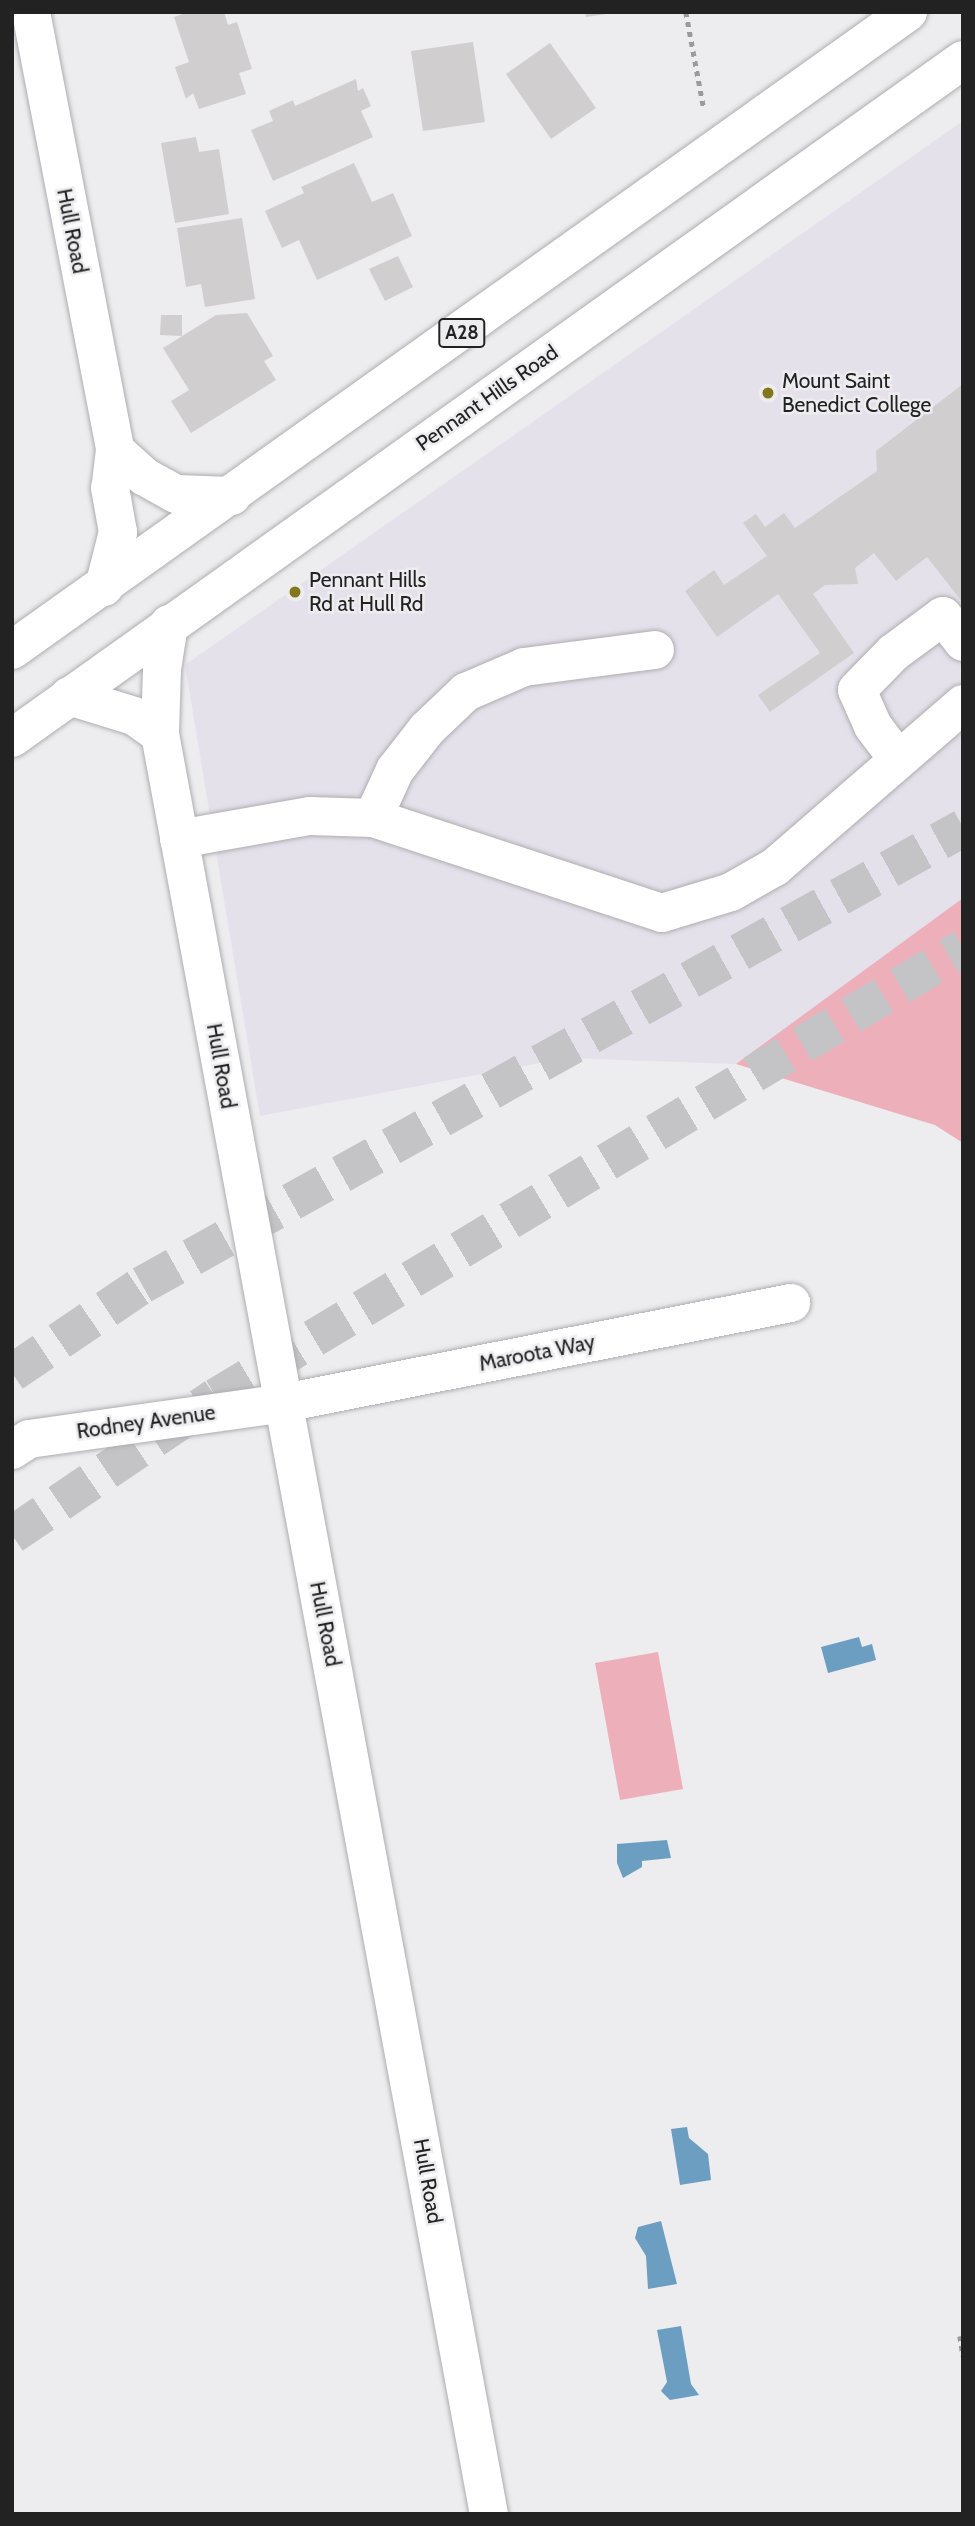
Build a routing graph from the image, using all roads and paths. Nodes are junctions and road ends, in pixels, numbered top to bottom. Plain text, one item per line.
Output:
1 (31, 12) edge
2 (686, 12) edge
3 (908, 12) edge
4 (963, 60) edge
5 (704, 109) dead end
6 (115, 450) junction
7 (232, 496) junction
8 (104, 587) junction
9 (169, 624) junction
10 (963, 642) edge
11 (12, 650) edge
12 (654, 650) dead end
13 (69, 696) junction
14 (963, 704) edge
15 (160, 734) junction
16 (12, 738) edge
17 (897, 758) junction
18 (373, 818) junction
19 (179, 839) junction
20 (791, 1303) dead end
21 (284, 1403) junction
22 (12, 1450) edge
23 (960, 2336) dead end
24 (963, 2356) edge
25 (489, 2514) edge

1 - 6 main road, Hull Road
2 - 5 path
3 - 7 main road, A28
4 - 9 main road, Pennant Hills Road
6 - 7 main road
6 - 8 main road, Hull Road
7 - 8 main road, A28
8 - 11 main road, A28
9 - 13 main road, Pennant Hills Road
9 - 15 main road, Hull Road
10 - 17 main road
12 - 18 main road
13 - 15 main road
13 - 16 main road, Pennant Hills Road
14 - 17 main road
15 - 19 main road, Hull Road
17 - 18 main road
18 - 19 main road
19 - 21 main road, Hull Road
20 - 21 main road, Maroota Way
21 - 22 main road, Rodney Avenue
21 - 25 main road, Hull Road
23 - 24 path

